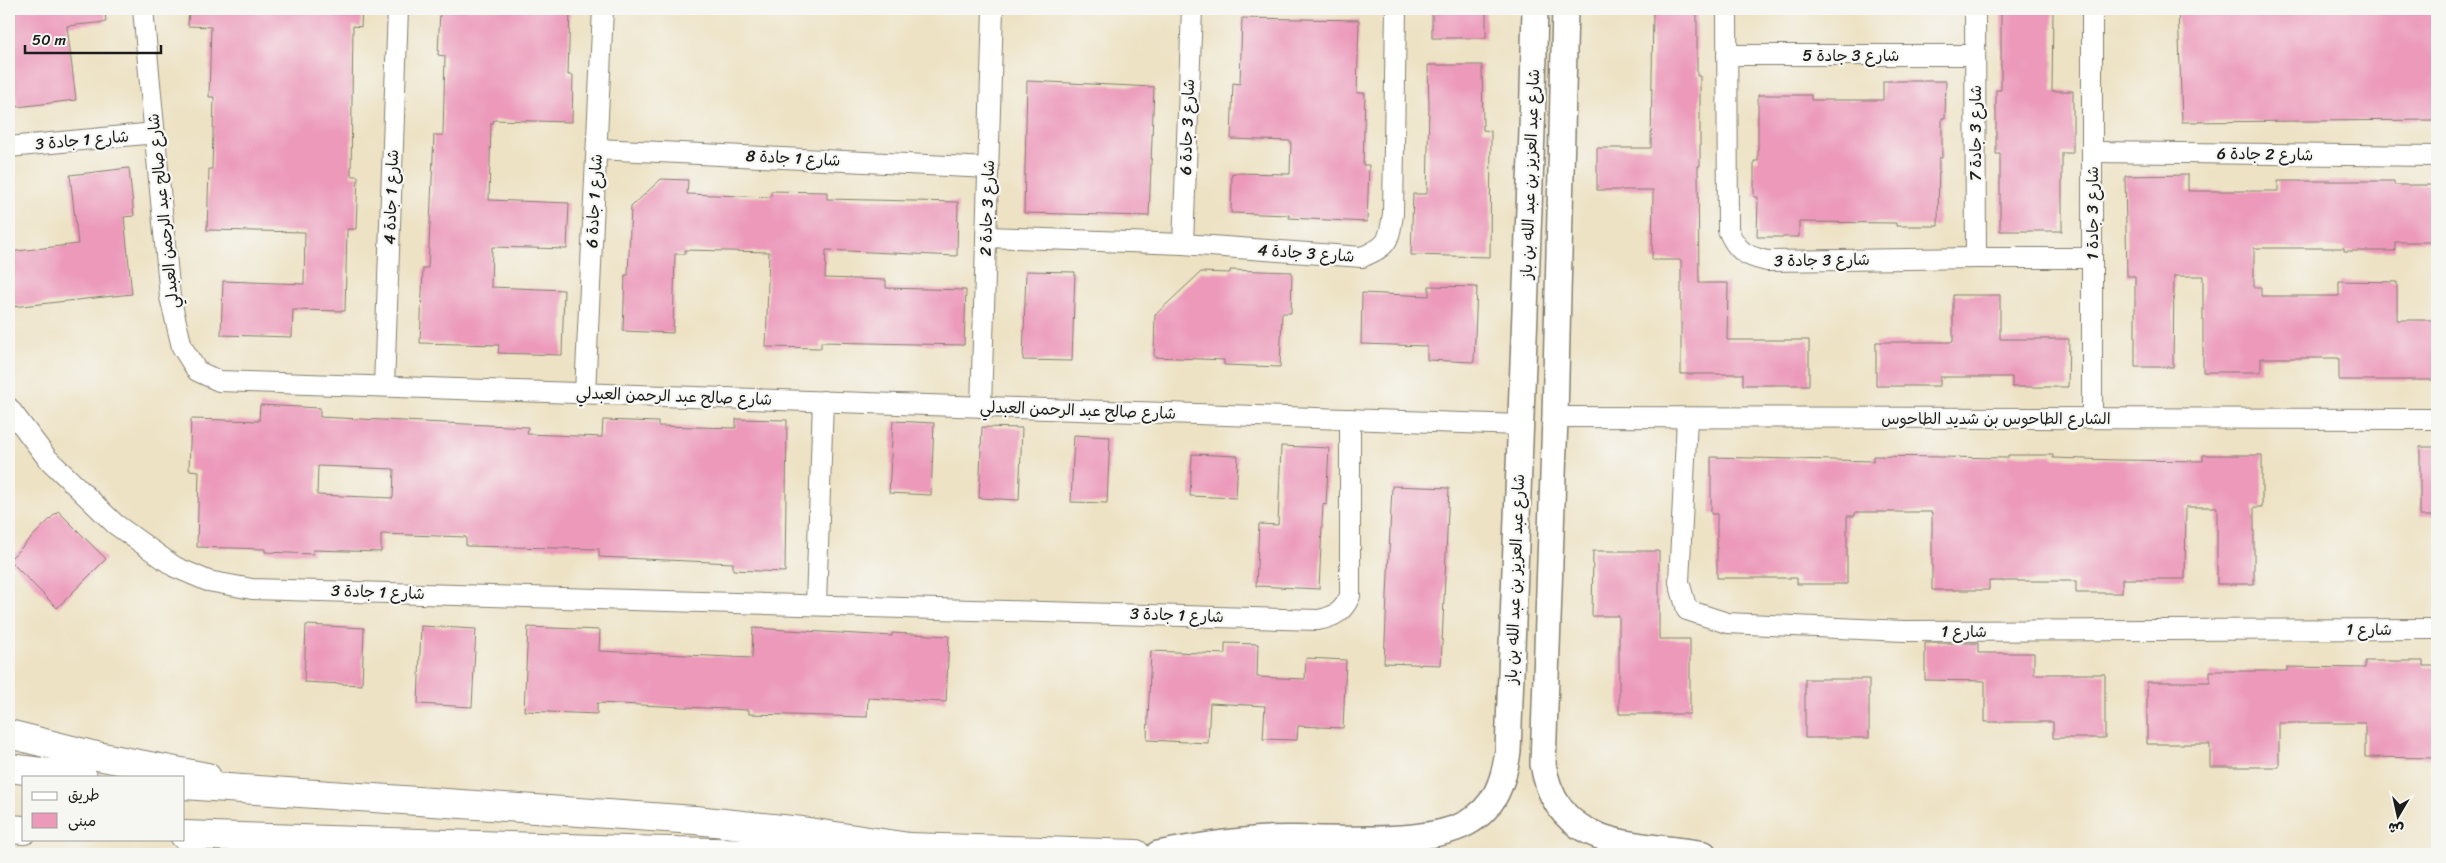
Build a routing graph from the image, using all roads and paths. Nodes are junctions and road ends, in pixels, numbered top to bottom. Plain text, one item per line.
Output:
1 (142, 9) edge
2 (398, 9) edge
3 (603, 9) edge
4 (993, 9) edge
5 (1192, 9) edge
6 (1396, 9) edge
7 (1535, 9) edge
8 (1557, 9) edge
9 (1565, 9) edge
10 (1727, 9) edge
11 (1975, 9) edge
12 (2092, 9) edge
13 (1727, 55) junction
14 (1975, 55) junction
15 (1564, 89) junction
16 (154, 133) junction
17 (9, 147) edge
18 (597, 149) junction
19 (2092, 152) junction
20 (2437, 156) edge
21 (988, 168) junction
22 (986, 237) junction
23 (1183, 244) junction
24 (1976, 258) junction
25 (2092, 258) junction
26 (384, 386) junction
27 (585, 393) junction
28 (823, 401) junction
29 (981, 407) junction
30 (9, 408) edge
31 (1555, 417) junction
32 (1688, 418) junction
33 (2092, 418) junction
34 (1350, 419) junction
35 (2437, 419) edge
36 (1521, 425) junction
37 (816, 604) junction
38 (2437, 629) edge
39 (9, 734) edge
40 (9, 768) edge
41 (75, 776) edge
42 (185, 785) edge
43 (292, 794) junction
44 (9, 829) edge
45 (22, 830) edge
46 (185, 835) edge
47 (909, 847) junction
48 (1136, 854) edge
49 (1158, 854) edge
50 (1704, 854) edge

1 - 16 street, شارع صالح عبد الرحمن العبدلي
2 - 26 street, شارع 1 جادة 4
3 - 18 street, شارع 1 جادة 6
4 - 21 street, شارع 3 جادة 2
5 - 23 street, شارع 3 جادة 6
6 - 23 street, شارع 3 جادة 4
7 - 36 street, شارع عبد العزيز بن عبد الله بن باز
8 - 15 street
9 - 15 street, شارع عبد العزيز بن عبد الله بن باز
10 - 13 street, شارع 3 جادة 3
11 - 14 street, شارع 3 جادة 7
12 - 19 street, شارع 3 جادة 1
13 - 14 street, شارع 3 جادة 5
13 - 24 street, شارع 3 جادة 3
14 - 24 street, شارع 3 جادة 7
15 - 31 street, شارع عبد العزيز بن عبد الله بن باز
16 - 17 street, شارع 1 جادة 3
16 - 26 street, شارع صالح عبد الرحمن العبدلي
18 - 21 street, شارع 1 جادة 8
18 - 27 street, شارع 1 جادة 6
19 - 20 street, شارع 2 جادة 6
19 - 25 street, شارع 3 جادة 1
21 - 22 street, شارع 3 جادة 2
22 - 23 street, شارع 3 جادة 4
22 - 29 street, شارع 3 جادة 2
24 - 25 street, شارع 3 جادة 3
25 - 33 street, شارع 3 جادة 1
26 - 27 street, شارع صالح عبد الرحمن العبدلي
27 - 28 street, شارع صالح عبد الرحمن العبدلي
28 - 29 street, شارع صالح عبد الرحمن العبدلي
28 - 37 street
29 - 34 street, شارع صالح عبد الرحمن العبدلي
30 - 37 street, شارع 1 جادة 3
31 - 32 street, الشارع الطاحوس بن شديد الطاحوس
31 - 50 street, شارع عبد العزيز بن عبد الله بن باز
32 - 33 street, الشارع الطاحوس بن شديد الطاحوس
32 - 38 street, شارع 1
33 - 35 street, الشارع الطاحوس بن شديد الطاحوس
34 - 36 street, شارع صالح عبد الرحمن العبدلي
34 - 37 street, شارع 1 جادة 3
36 - 49 street, شارع عبد العزيز بن عبد الله بن باز
39 - 43 highway
40 - 41 highway
42 - 43 highway
43 - 47 highway
44 - 45 highway
46 - 47 highway
47 - 48 highway

